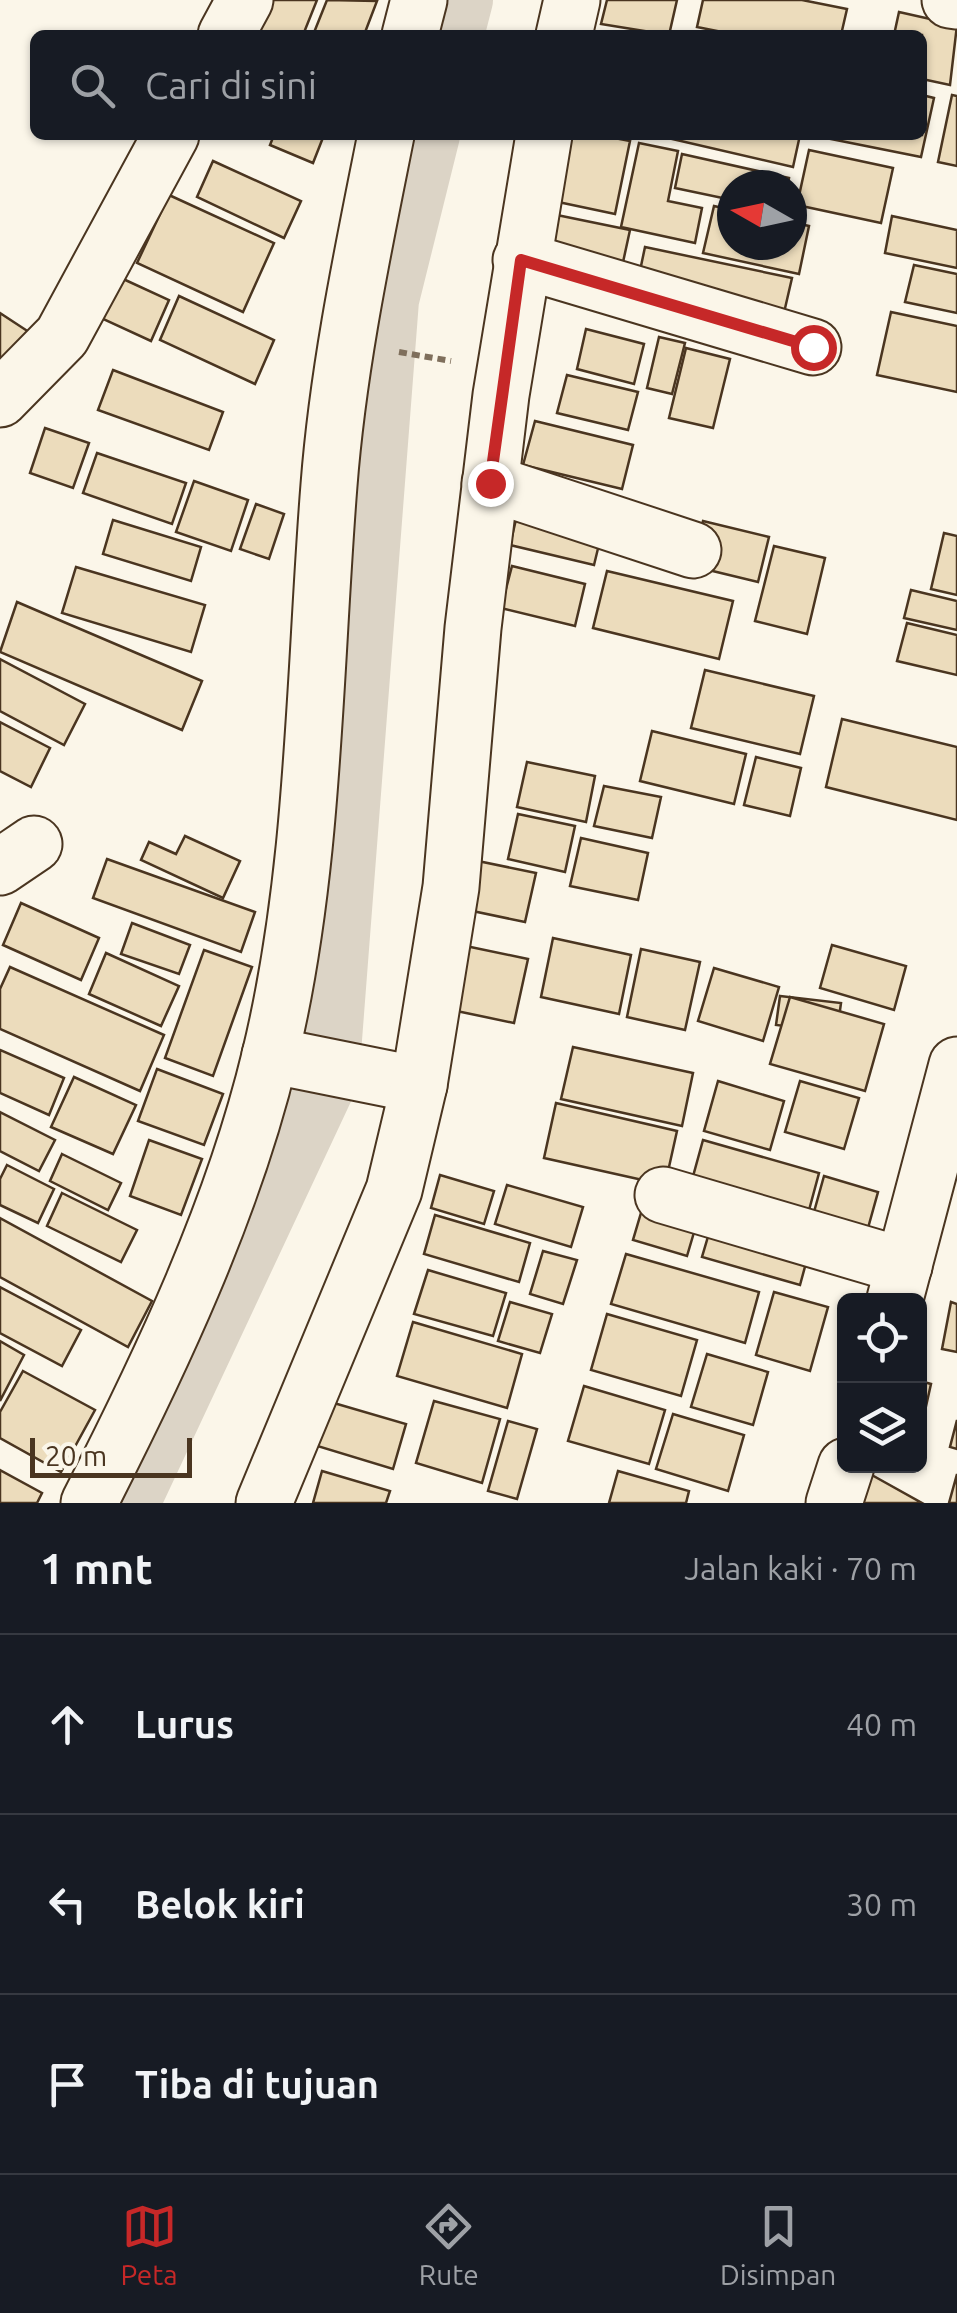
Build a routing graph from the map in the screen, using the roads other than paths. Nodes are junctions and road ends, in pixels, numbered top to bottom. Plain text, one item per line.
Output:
1 (244, 0) edge
2 (419, 0) edge
3 (572, 0) edge
4 (229, 30) edge
5 (411, 30) edge
6 (565, 30) edge
7 (168, 140) edge
8 (385, 140) edge
9 (543, 140) edge
10 (521, 260) junction
11 (813, 347) dead end
12 (0, 399) edge
13 (490, 483) junction
14 (693, 550) dead end
15 (277, 1056) junction
16 (957, 1065) edge
17 (402, 1082) junction
18 (662, 1195) dead end
19 (899, 1283) edge
20 (844, 1473) edge
21 (89, 1503) edge
22 (264, 1503) edge
23 (834, 1503) edge

1 - 4 street
2 - 5 street
3 - 6 street
7 - 12 street
8 - 15 street
9 - 10 street
10 - 11 street
10 - 13 street
13 - 14 street
13 - 17 street
15 - 17 street
15 - 21 street
16 - 19 street
17 - 22 street
18 - 19 street
20 - 23 street

